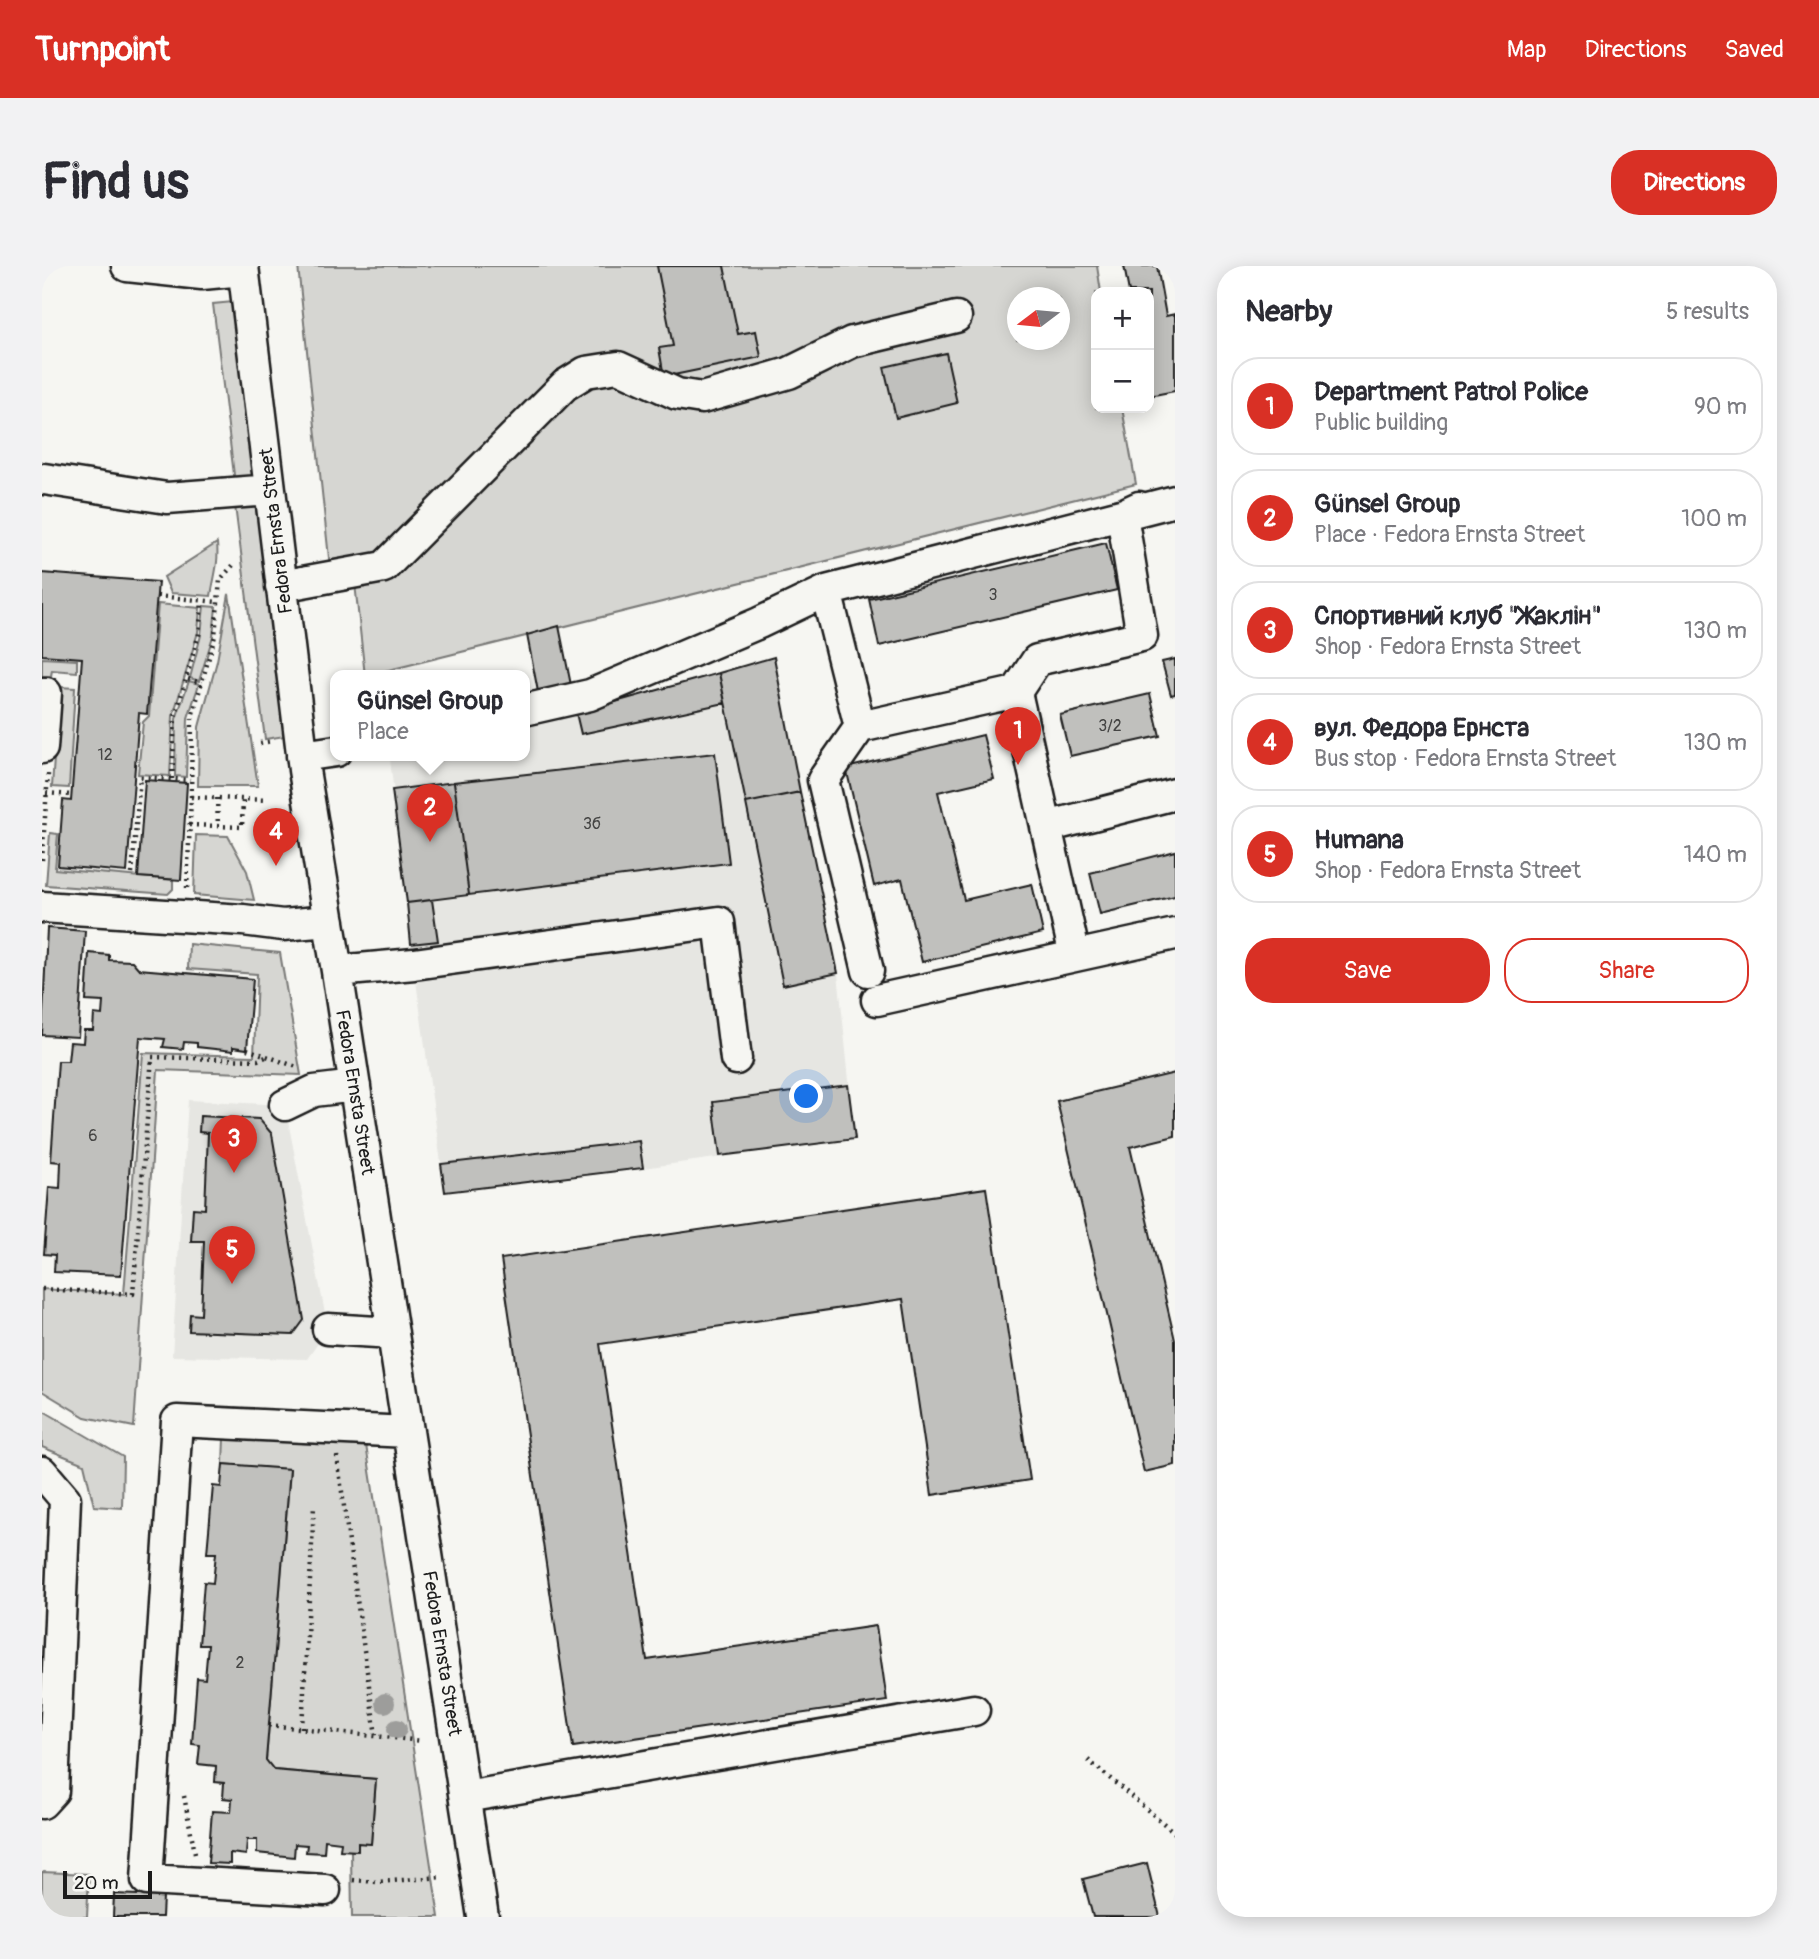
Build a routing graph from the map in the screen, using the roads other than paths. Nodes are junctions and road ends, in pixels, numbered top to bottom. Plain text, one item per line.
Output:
1 (127, 266) edge
2 (243, 268) edge
3 (956, 317) dead end
4 (44, 479) dead end
5 (270, 490) junction
6 (1175, 490) edge
7 (1175, 502) edge
8 (1122, 515) junction
9 (281, 586) junction
10 (826, 591) junction
11 (1016, 692) junction
12 (42, 693) edge
13 (530, 709) edge
14 (860, 727) junction
15 (42, 748) edge
16 (330, 752) edge
17 (302, 756) junction
18 (1175, 794) edge
19 (1046, 827) junction
20 (42, 907) edge
21 (329, 921) junction
22 (1175, 934) edge
23 (1075, 956) junction
24 (337, 971) junction
25 (868, 971) dead end
26 (877, 1000) dead end
27 (736, 1059) dead end
28 (355, 1086) junction
29 (285, 1105) dead end
30 (328, 1329) dead end
31 (393, 1333) junction
32 (408, 1432) junction
33 (42, 1472) edge
34 (974, 1710) dead end
35 (465, 1797) junction
36 (42, 1803) edge
37 (337, 1885) road end
38 (483, 1917) edge

1 - 2 street
2 - 5 street, Fedora Ernsta Street
3 - 9 street
4 - 5 street
5 - 9 street, Fedora Ernsta Street
6 - 8 street
7 - 8 street
8 - 10 street
8 - 11 street
9 - 17 street, Fedora Ernsta Street
10 - 13 street
10 - 14 street
11 - 14 street
11 - 19 street
12 - 15 street
14 - 25 street
16 - 17 street
17 - 21 street, Fedora Ernsta Street
18 - 19 street
19 - 23 street
20 - 21 street
21 - 24 street, Fedora Ernsta Street
22 - 23 street
23 - 26 street
24 - 27 street
24 - 28 street, Fedora Ernsta Street
28 - 29 street
28 - 31 street, Fedora Ernsta Street
30 - 31 street
31 - 32 street, Fedora Ernsta Street
32 - 35 street, Fedora Ernsta Street
32 - 37 street
33 - 36 street
34 - 35 street
35 - 38 street, Fedora Ernsta Street

